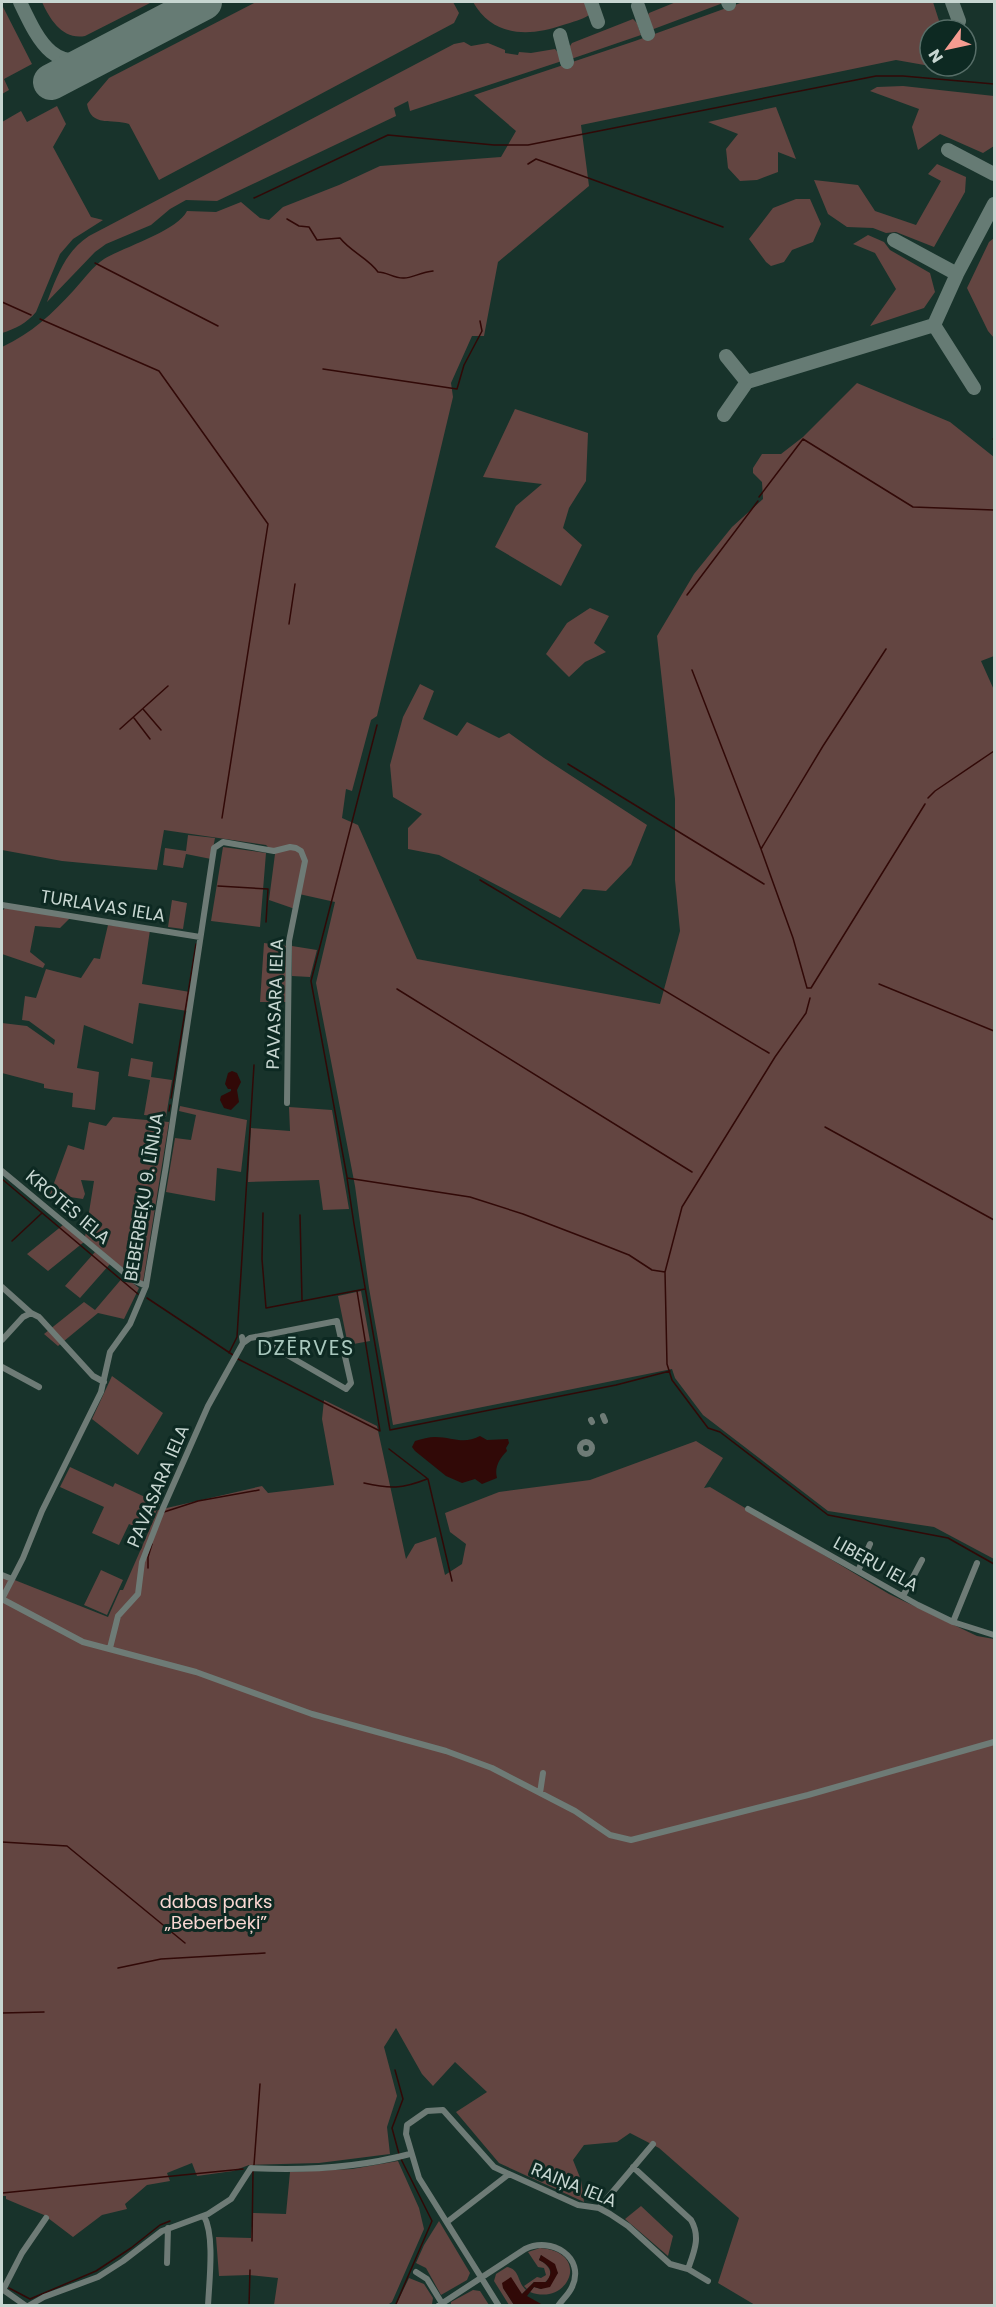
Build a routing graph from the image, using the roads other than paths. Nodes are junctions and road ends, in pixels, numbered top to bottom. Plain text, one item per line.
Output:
1 (217, 844) joint
2 (2, 905) edge
3 (200, 937) junction
4 (287, 1103) dead end
5 (2, 1171) edge
6 (146, 1286) junction
7 (2, 1287) edge
8 (31, 1313) junction
9 (253, 1338) junction
10 (2, 1340) edge
11 (2, 1367) edge
12 (104, 1382) junction
13 (39, 1387) dead end
14 (748, 1509) dead end
15 (870, 1544) dead end
16 (922, 1560) dead end
17 (977, 1563) dead end
18 (858, 1571) junction
19 (2, 1575) edge
20 (12, 1579) junction
21 (903, 1596) junction
22 (2, 1599) edge
23 (953, 1622) junction
24 (994, 1635) edge
25 (110, 1648) junction
26 (994, 1742) edge
27 (543, 1773) dead end
28 (540, 1793) junction
29 (653, 2144) dead end
30 (410, 2154) junction
31 (633, 2167) junction
32 (509, 2174) junction
33 (599, 2208) junction
34 (204, 2216) junction
35 (46, 2218) dead end
36 (447, 2222) junction
37 (168, 2228) junction
38 (167, 2263) dead end
39 (688, 2269) junction
40 (416, 2272) dead end
41 (482, 2278) junction
42 (708, 2281) dead end
43 (2, 2289) edge
44 (441, 2305) edge
45 (27, 2306) edge
46 (208, 2306) edge
47 (499, 2306) edge
48 (558, 2306) edge

1 - 3 street, BEBERBEĶU 9. LĪNIJA
1 - 4 street, PAVASARA IELA
2 - 3 street, TURLAVAS IELA
3 - 6 street, BEBERBEĶU 9. LĪNIJA
5 - 6 street, KROTES IELA
6 - 12 street, BEBERBEĶU 9. LĪNIJA
7 - 8 street
8 - 10 street
8 - 12 street
9 - 9 street
9 - 25 street, PAVASARA IELA
11 - 13 street
12 - 20 street, BEBERBEĶU 9. LĪNIJA
14 - 18 street, LIBERU IELA
15 - 18 street
16 - 21 street
17 - 23 street
18 - 21 street, LIBERU IELA
19 - 20 street
20 - 22 street, BEBERBEĶU 9. LĪNIJA
21 - 23 street, LIBERU IELA
22 - 25 street
23 - 24 street, LIBERU IELA
25 - 28 street
26 - 28 street
27 - 28 street
29 - 31 street
30 - 32 street
30 - 34 street
30 - 36 street
31 - 33 street
31 - 39 street
32 - 33 street, RAIŅA IELA
32 - 36 street, RAIŅA IELA
33 - 39 street, RAIŅA IELA
34 - 37 street
34 - 46 street
35 - 43 street
36 - 41 street
37 - 38 street
37 - 45 street
39 - 42 street, RAIŅA IELA
40 - 44 street
41 - 44 street
41 - 47 street
41 - 48 street
43 - 45 street

